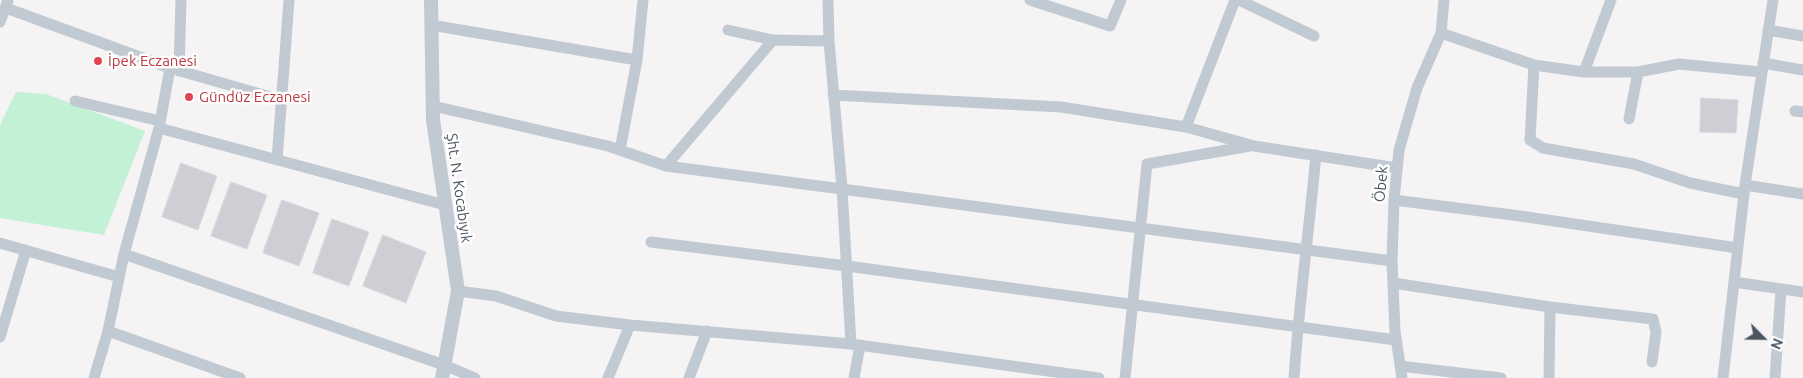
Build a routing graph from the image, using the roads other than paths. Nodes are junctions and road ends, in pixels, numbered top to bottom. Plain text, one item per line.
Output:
1 (181, 0) edge
2 (289, 0) edge
3 (431, 0) edge
4 (643, 0) edge
5 (828, 0) edge
6 (1030, 0) edge
7 (1121, 0) edge
8 (1235, 0) edge
9 (1239, 0) edge
10 (1444, 0) edge
11 (1611, 0) edge
12 (1774, 0) edge
13 (7, 4) edge
14 (0, 22) edge
15 (431, 25) junction
16 (728, 30) dead end
17 (1768, 30) junction
18 (1440, 33) junction
19 (1314, 36) dead end
20 (1803, 36) edge
21 (773, 40) junction
22 (829, 42) junction
23 (637, 60) junction
24 (1534, 65) junction
25 (1762, 68) junction
26 (175, 69) junction
27 (1803, 70) edge
28 (1584, 72) junction
29 (1638, 72) junction
30 (833, 95) junction
31 (281, 100) junction
32 (75, 101) dead end
33 (433, 106) junction
34 (1629, 119) dead end
35 (159, 124) junction
36 (1186, 127) junction
37 (1254, 146) junction
38 (620, 150) junction
39 (1316, 155) junction
40 (277, 160) junction
41 (666, 166) junction
42 (1397, 168) junction
43 (842, 188) junction
44 (1745, 189) junction
45 (1803, 194) edge
46 (1394, 200) junction
47 (444, 205) junction
48 (1140, 229) junction
49 (651, 242) dead end
50 (0, 243) edge
51 (1738, 248) junction
52 (26, 250) junction
53 (1307, 250) junction
54 (124, 254) junction
55 (1392, 261) junction
56 (847, 266) junction
57 (119, 277) junction
58 (1734, 282) junction
59 (1393, 283) junction
60 (1781, 289) junction
61 (458, 291) junction
62 (1803, 292) edge
63 (1133, 305) junction
64 (1550, 307) junction
65 (630, 325) junction
66 (1298, 327) junction
67 (108, 331) junction
68 (707, 332) junction
69 (0, 337) edge
70 (1396, 340) junction
71 (855, 345) junction
72 (1652, 362) dead end
73 (1400, 366) junction
74 (443, 371) edge
75 (1016, 373) edge
76 (94, 378) edge
77 (240, 378) edge
78 (475, 378) edge
79 (608, 378) edge
80 (689, 378) edge
81 (854, 378) edge
82 (1099, 378) edge
83 (1125, 378) edge
84 (1294, 378) edge
85 (1402, 378) edge
86 (1502, 378) edge
87 (1549, 378) edge
88 (1722, 378) edge
89 (1775, 378) edge

1 - 26 street
2 - 31 street
3 - 15 street, Şht. N. Kocabıyık
4 - 23 street
5 - 22 street
6 - 7 street
8 - 36 street
9 - 19 street
10 - 18 street, Öbek
11 - 28 street
12 - 17 street
13 - 14 street
13 - 26 street
15 - 23 street
15 - 33 street, Şht. N. Kocabıyık
16 - 21 street
17 - 20 street
17 - 25 street
18 - 24 street
18 - 42 street, Öbek
21 - 22 street
21 - 41 street
22 - 30 street
23 - 38 street
24 - 28 street
24 - 44 street
25 - 27 street
25 - 29 street
25 - 44 street
26 - 31 street
26 - 35 street
28 - 29 street
29 - 34 street
30 - 36 street
30 - 43 street
31 - 40 street
32 - 35 street
33 - 38 street
33 - 47 street, Şht. N. Kocabıyık
35 - 40 street
35 - 54 street
36 - 37 street
37 - 39 street
37 - 48 street
38 - 41 street
39 - 42 street
39 - 53 street
40 - 47 street
41 - 43 street
42 - 46 street, Öbek
43 - 48 street
43 - 56 street
44 - 45 street
44 - 51 street
46 - 51 street
46 - 55 street, Öbek
47 - 61 street, Şht. N. Kocabıyık
48 - 53 street
48 - 63 street
49 - 56 street
50 - 52 street
51 - 58 street
52 - 57 street
52 - 69 street
53 - 55 street
53 - 66 street
54 - 57 street
54 - 74 street
55 - 59 street, Öbek
56 - 63 street
56 - 71 street
57 - 67 street
58 - 60 street
58 - 88 street
59 - 64 street
59 - 70 street, Öbek
60 - 62 street
60 - 89 street
61 - 65 street
61 - 74 street, Şht. N. Kocabıyık
63 - 66 street
63 - 83 street
64 - 72 street
64 - 87 street
65 - 68 street
65 - 79 street
66 - 70 street
66 - 84 street
67 - 76 street
67 - 77 street
68 - 71 street
68 - 80 street
70 - 73 street, Öbek
71 - 75 street
71 - 81 street
73 - 85 street, Öbek
73 - 86 street
74 - 78 street
75 - 82 street

